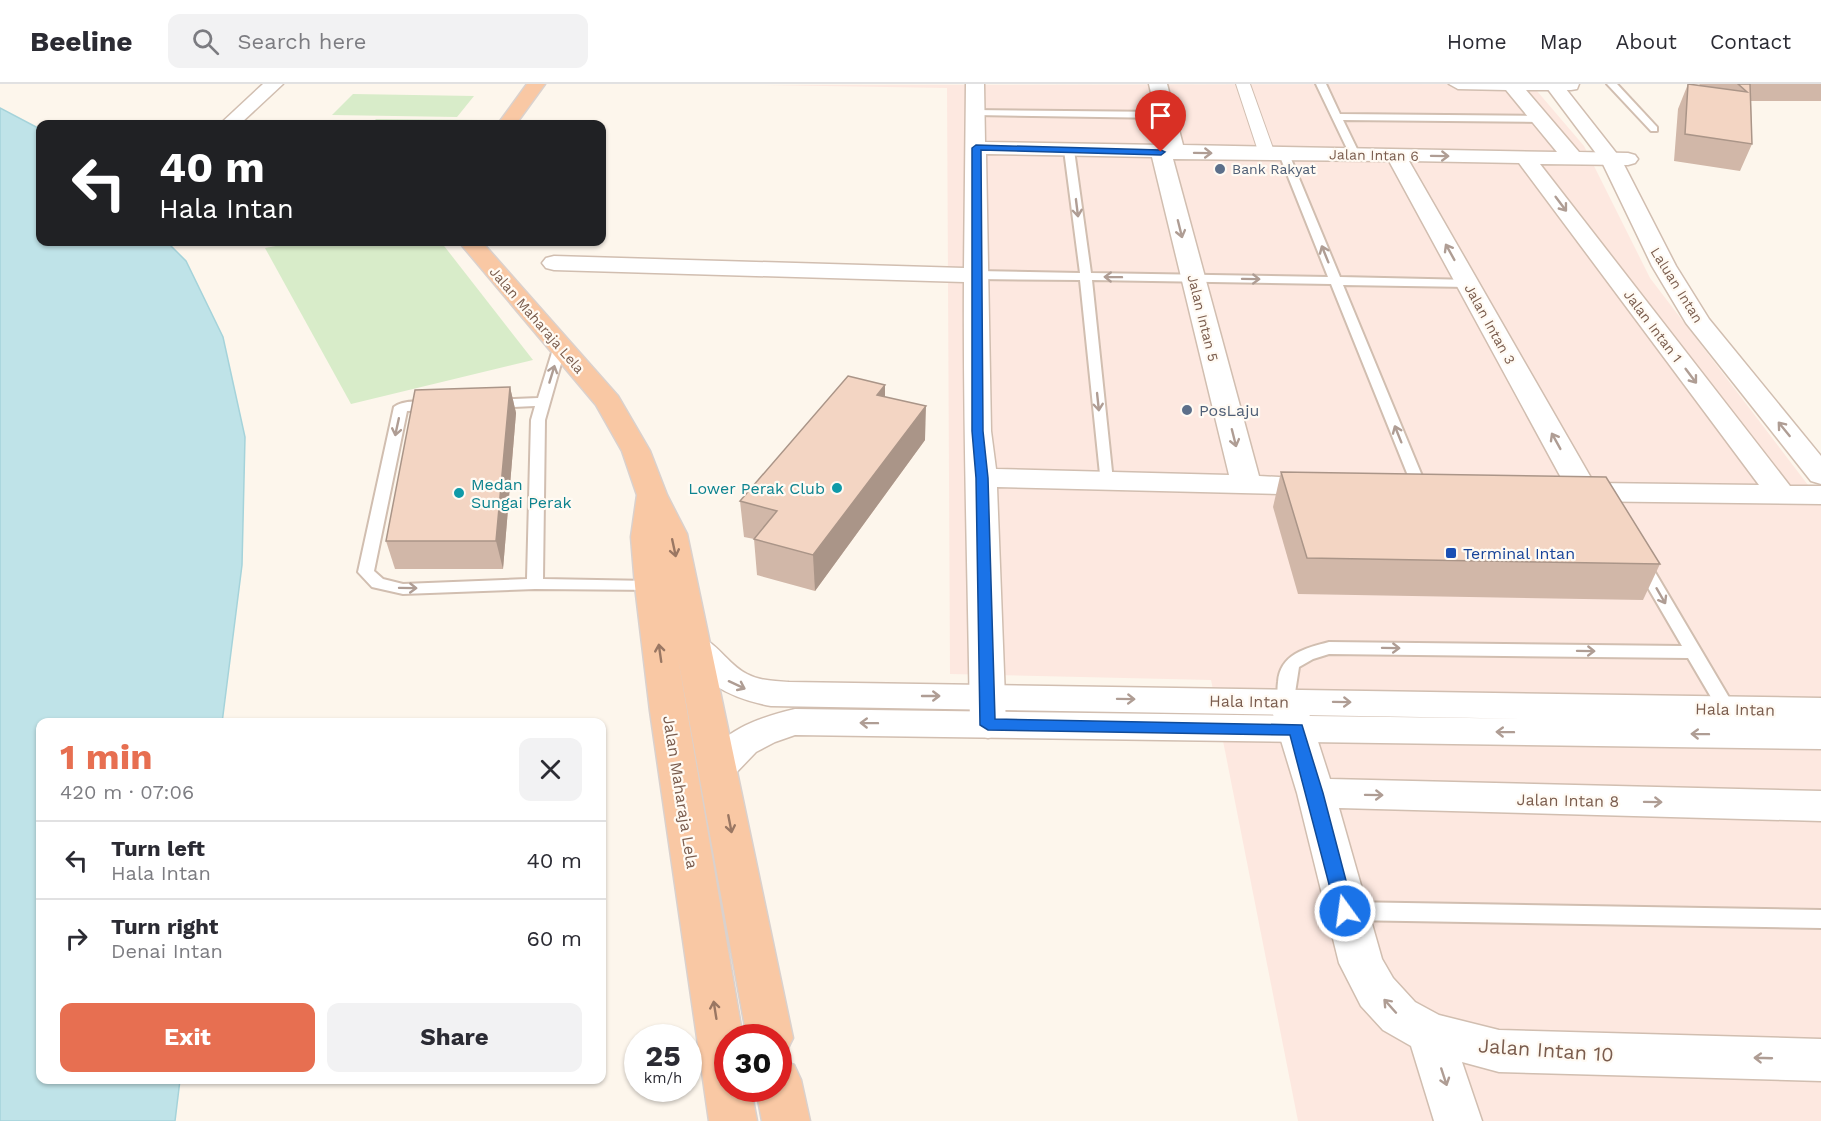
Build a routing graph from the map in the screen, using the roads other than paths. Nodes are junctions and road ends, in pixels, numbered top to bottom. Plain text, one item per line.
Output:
1 (274, 84) edge
2 (536, 84) edge
3 (975, 84) edge
4 (1158, 84) edge
5 (1242, 84) edge
6 (1321, 84) edge
7 (1458, 84) edge
8 (1511, 84) edge
9 (1562, 84) edge
10 (1612, 84) edge
11 (975, 112) junction
12 (1166, 115) junction
13 (1336, 117) junction
14 (1540, 119) junction
15 (234, 120) edge
16 (510, 120) edge
17 (1654, 129) dead end
18 (976, 148) junction
19 (1069, 150) junction
20 (1168, 152) junction
21 (1275, 154) junction
22 (1355, 155) junction
23 (1396, 156) junction
24 (1525, 158) junction
25 (1573, 158) junction
26 (1619, 159) junction
27 (473, 246) edge
28 (554, 263) dead end
29 (977, 275) junction
30 (1086, 277) junction
31 (1193, 278) junction
32 (1336, 281) junction
33 (1468, 283) junction
34 (560, 346) junction
35 (544, 402) junction
36 (472, 404) edge
37 (448, 405) edge
38 (1821, 441) edge
39 (1821, 475) edge
40 (982, 478) junction
41 (1106, 481) junction
42 (1246, 484) junction
43 (1351, 487) edge
44 (1386, 487) edge
45 (1432, 488) joint
46 (1549, 491) edge
47 (1781, 494) junction
48 (652, 495) junction
49 (1821, 495) edge
50 (1598, 498) junction
51 (1635, 552) edge
52 (535, 584) junction
53 (651, 586) junction
54 (694, 647) junction
55 (1694, 652) junction
56 (987, 710) junction
57 (1821, 711) edge
58 (1292, 715) junction
59 (1734, 722) junction
60 (1821, 736) edge
61 (719, 767) junction
62 (1316, 793) junction
63 (1821, 806) edge
64 (1345, 911) junction
65 (1821, 919) edge
66 (718, 1024) edge
67 (768, 1024) edge
68 (1430, 1033) junction
69 (1821, 1060) edge
70 (730, 1102) edge
71 (782, 1102) edge
72 (733, 1121) edge
73 (786, 1121) edge
74 (1458, 1121) edge

1 - 15 street
2 - 16 highway
3 - 11 street
4 - 12 street, Jalan Intan 5
5 - 21 street
6 - 13 lane
7 - 8 street
8 - 9 street
8 - 14 street
9 - 26 street, Laluan Intan
10 - 17 lane
11 - 12 lane
11 - 18 street
12 - 20 street, Jalan Intan 5
13 - 14 lane
13 - 22 lane
14 - 25 street
18 - 19 street, Jalan Intan 6
18 - 29 street
19 - 20 street, Jalan Intan 6
19 -> 30 lane
20 -> 21 street, Jalan Intan 6
20 -> 31 street, Jalan Intan 5
21 - 22 street, Jalan Intan 6
32 -> 21 lane
22 - 23 street, Jalan Intan 6
23 -> 24 street, Jalan Intan 6
33 -> 23 street, Jalan Intan 3
24 - 25 street, Jalan Intan 6
24 -> 47 street, Jalan Intan 1
25 - 26 street, Jalan Intan 6
26 - 38 street, Laluan Intan
39 -> 26 street, Laluan Intan
27 - 34 highway, Jalan Maharaja Lela
28 - 29 street
29 - 30 lane
29 - 40 street
31 -> 30 lane
30 -> 41 lane
31 -> 32 lane
31 -> 42 street, Jalan Intan 5
32 - 33 lane
45 -> 32 lane
50 -> 33 street, Jalan Intan 3
35 -> 34 lane
34 - 48 highway, Jalan Maharaja Lela
35 - 36 lane
35 - 52 lane
37 -> 52 lane
40 - 41 street
40 - 56 street
41 - 42 street
42 - 43 street
44 - 45 street
46 - 50 street
47 - 49 street
47 - 50 street
48 - 53 highway, Jalan Maharaja Lela
48 -> 54 highway, Jalan Maharaja Lela
51 -> 55 lane
52 - 53 lane
66 -> 53 highway, Jalan Maharaja Lela
54 -> 56 street, Hala Intan
54 - 61 highway, Jalan Maharaja Lela
58 -> 55 lane
55 - 59 lane
56 - 58 street, Hala Intan
56 -> 61 street, Hala Intan
57 - 59 street, Hala Intan
58 - 59 street, Hala Intan
58 - 62 street, Jalan Intan 10
59 - 60 street, Hala Intan
61 -> 67 highway, Jalan Maharaja Lela
62 -> 63 street, Jalan Intan 8
62 - 64 street, Jalan Intan 10
64 - 65 lane
68 -> 64 street, Jalan Intan 10
69 -> 68 street, Jalan Intan 10
68 -> 74 street
70 - 72 highway, Jalan Maharaja Lela
71 - 73 highway

